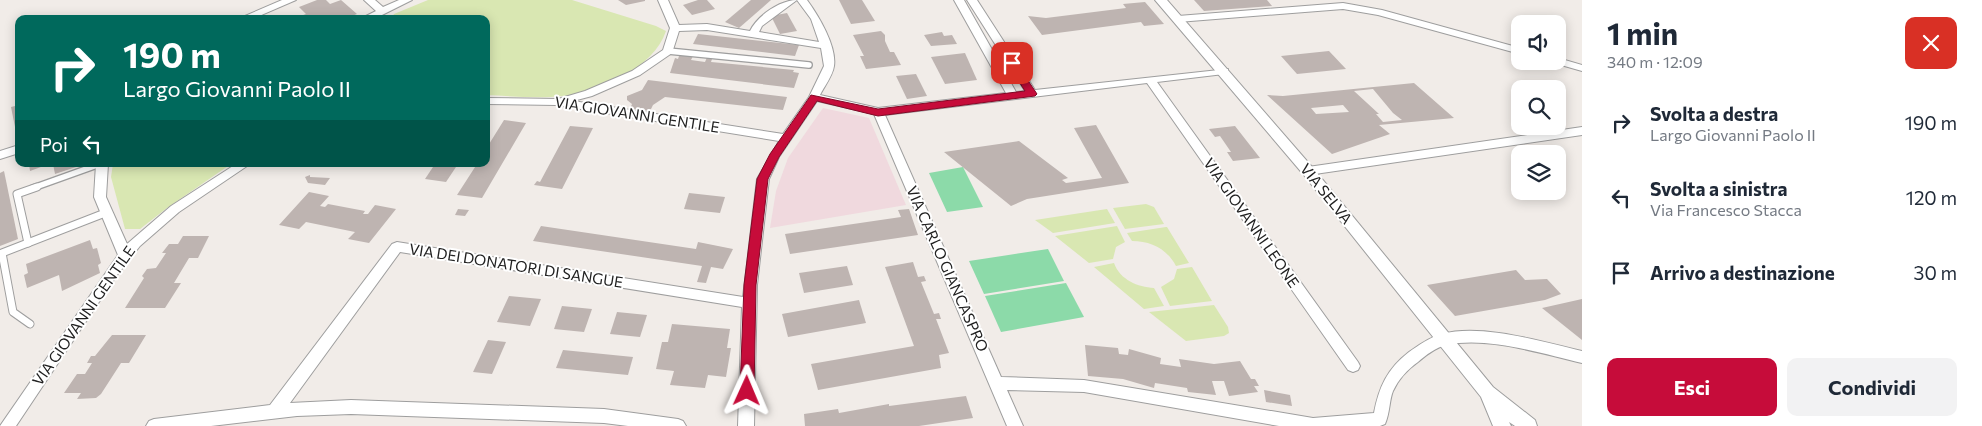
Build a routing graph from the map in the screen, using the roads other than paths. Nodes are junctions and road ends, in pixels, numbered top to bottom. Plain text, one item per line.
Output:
1 (291, 0) edge
2 (369, 0) edge
3 (406, 0) edge
4 (663, 0) edge
5 (792, 0) edge
6 (802, 0) edge
7 (959, 0) edge
8 (975, 0) edge
9 (1161, 0) edge
10 (382, 11) junction
11 (253, 15) edge
12 (374, 15) edge
13 (1178, 19) junction
14 (675, 28) junction
15 (753, 34) junction
16 (826, 46) junction
17 (1511, 49) edge
18 (668, 51) junction
19 (1566, 63) edge
20 (809, 65) dead end
21 (1582, 68) edge
22 (1224, 71) junction
23 (1150, 80) junction
24 (1032, 94) junction
25 (1013, 96) junction
26 (814, 97) junction
27 (490, 101) edge
28 (556, 102) junction
29 (878, 112) junction
30 (1582, 131) edge
31 (786, 138) junction
32 (15, 150) edge
33 (0, 156) edge
34 (93, 167) edge
35 (101, 167) edge
36 (239, 167) edge
37 (1308, 171) junction
38 (105, 213) junction
39 (28, 243) junction
40 (125, 256) junction
41 (749, 302) junction
42 (30, 324) dead end
43 (1444, 339) junction
44 (1582, 357) edge
45 (1353, 366) dead end
46 (997, 383) junction
47 (1487, 392) junction
48 (274, 412) junction
49 (1380, 422) edge
50 (7, 426) edge
51 (154, 426) edge
52 (678, 426) edge
53 (746, 426) edge
54 (1015, 426) edge
55 (1502, 426) edge
56 (1528, 426) edge

1 - 11 street
2 - 10 street
3 - 10 street
4 - 14 street
5 - 15 street
6 - 16 street
7 - 25 street
8 - 24 street
9 - 13 street, VIA SELVA
10 - 12 street
13 - 17 street
13 - 22 street, VIA SELVA
14 - 15 street
14 - 18 street
15 - 16 street
16 - 26 street
18 - 20 lane
18 - 28 street
19 - 21 street
22 - 23 street
22 - 37 street, VIA SELVA
23 - 24 street
23 - 45 street, VIA GIOVANNI LEONE
24 - 25 street
25 - 29 street
26 - 29 street
26 - 31 street
27 - 28 street, VIA GIOVANNI GENTILE
28 - 31 street, VIA GIOVANNI GENTILE
29 - 46 street, VIA CARLO GIANCASPRO
30 - 37 street
31 - 41 street
32 - 33 street
34 - 39 lane
35 - 38 street
36 - 40 street, VIA GIOVANNI GENTILE
37 - 43 street, VIA SELVA
38 - 39 lane
38 - 40 street
39 - 42 lane
40 - 50 street, VIA GIOVANNI GENTILE
41 - 48 street, VIA DEI DONATORI DI SANGUE
41 - 53 street
43 - 44 street
43 - 47 street, VIA SELVA
43 - 49 street
46 - 49 street
46 - 54 street, VIA CARLO GIANCASPRO
47 - 55 street
47 - 56 street
48 - 51 street
48 - 52 street

